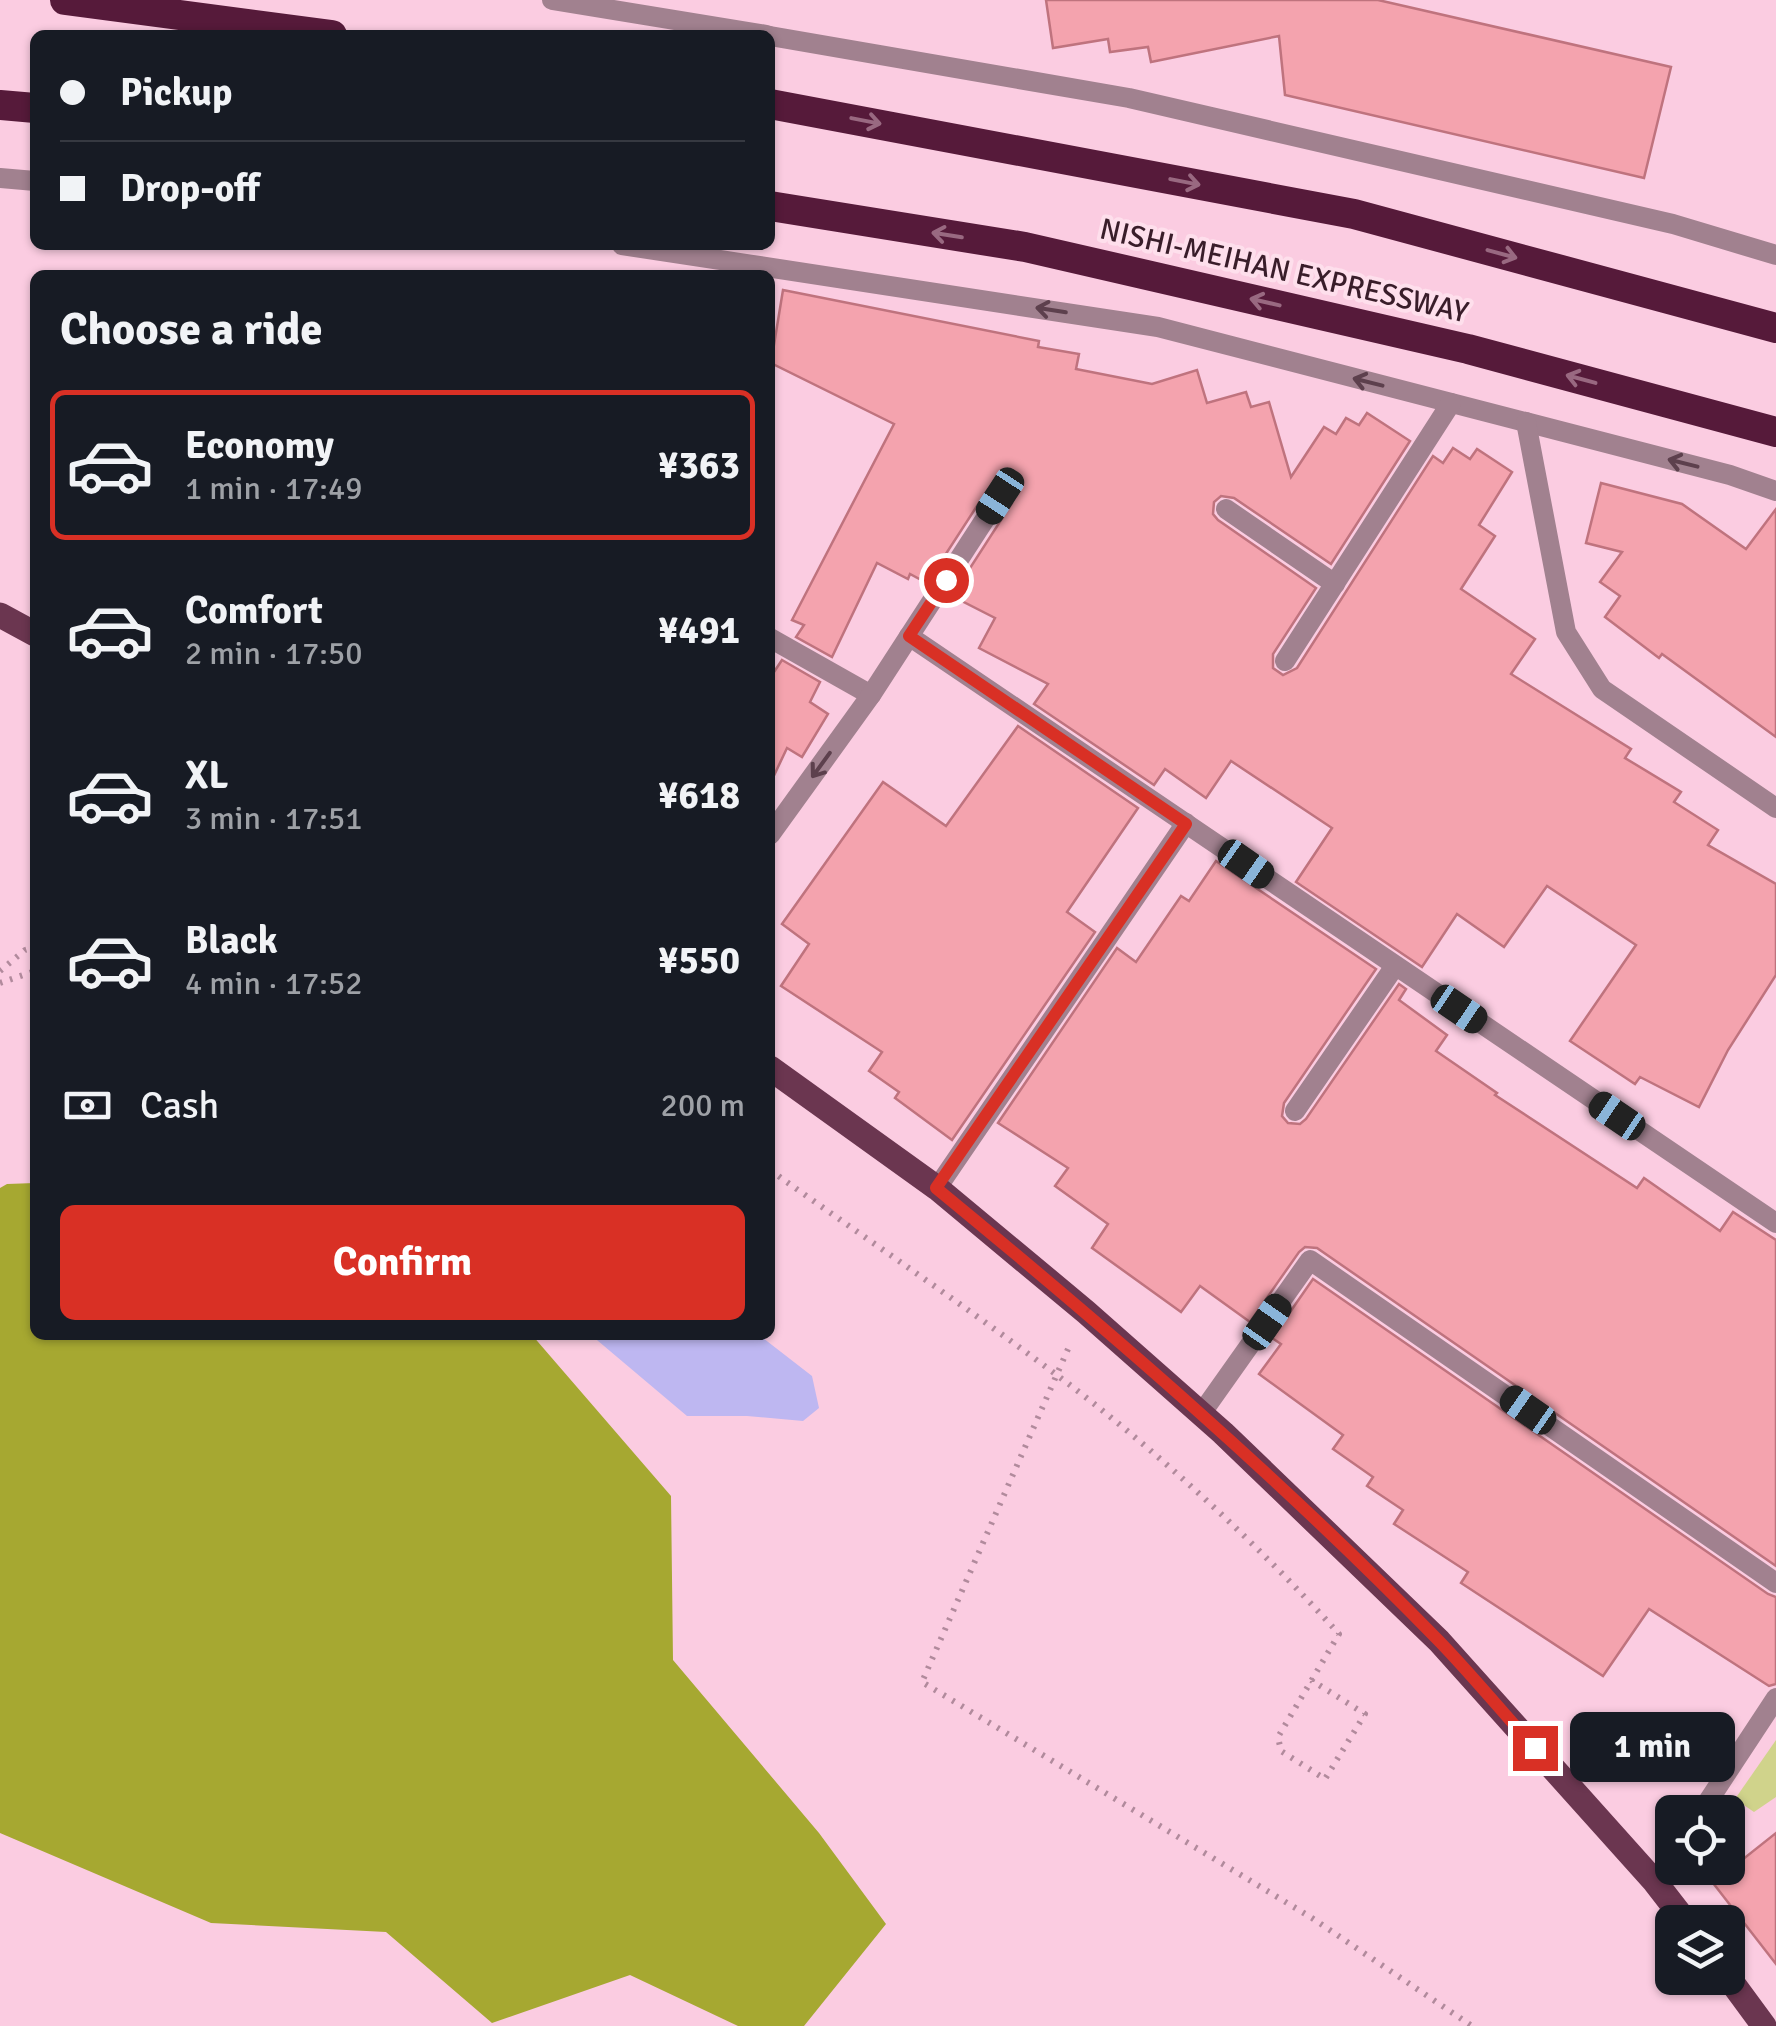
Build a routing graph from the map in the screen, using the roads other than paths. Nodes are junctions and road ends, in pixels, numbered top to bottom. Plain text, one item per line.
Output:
1 (65, 0) edge
2 (552, 0) edge
3 (294, 30) edge
4 (737, 30) edge
5 (775, 36) edge
6 (0, 105) edge
7 (775, 105) edge
8 (30, 108) edge
9 (0, 178) edge
10 (30, 181) edge
11 (775, 207) edge
12 (654, 250) edge
13 (1776, 254) edge
14 (1776, 328) edge
15 (1451, 403) junction
16 (1526, 422) junction
17 (1776, 432) edge
18 (1776, 491) edge
19 (1000, 496) dead end
20 (1226, 509) dead end
21 (1335, 584) junction
22 (0, 615) edge
23 (30, 631) edge
24 (909, 636) junction
25 (775, 641) edge
26 (1285, 661) dead end
27 (871, 695) junction
28 (1776, 808) edge
29 (1186, 824) junction
30 (775, 828) edge
31 (1395, 966) junction
32 (775, 1072) edge
33 (1294, 1111) dead end
34 (936, 1188) junction
35 (1776, 1224) edge
36 (1202, 1414) junction
37 (1776, 1583) edge
38 (1776, 1698) edge
39 (1712, 1795) edge
40 (1655, 1882) edge
41 (1657, 1885) edge
42 (1673, 1905) edge
43 (1741, 1995) edge
44 (1764, 2026) edge

1 - 3 highway
2 - 4 street
5 - 13 street
6 - 8 highway
7 -> 14 highway, NISHI-MEIHAN EXPRESSWAY
9 - 10 street
17 -> 11 highway, NISHI-MEIHAN EXPRESSWAY
15 -> 12 street
15 - 16 street
15 - 21 street
18 -> 16 street
16 - 28 street
19 - 24 street
20 - 21 street
21 - 26 street
22 - 23 main road
24 - 27 street
24 - 29 street
25 - 27 street
27 -> 30 street
29 - 31 street
29 - 34 street
31 - 33 street
31 - 35 street
32 - 34 main road
34 - 36 main road
36 - 37 street
36 - 40 main road
38 - 39 street
41 - 42 main road
43 - 44 main road

